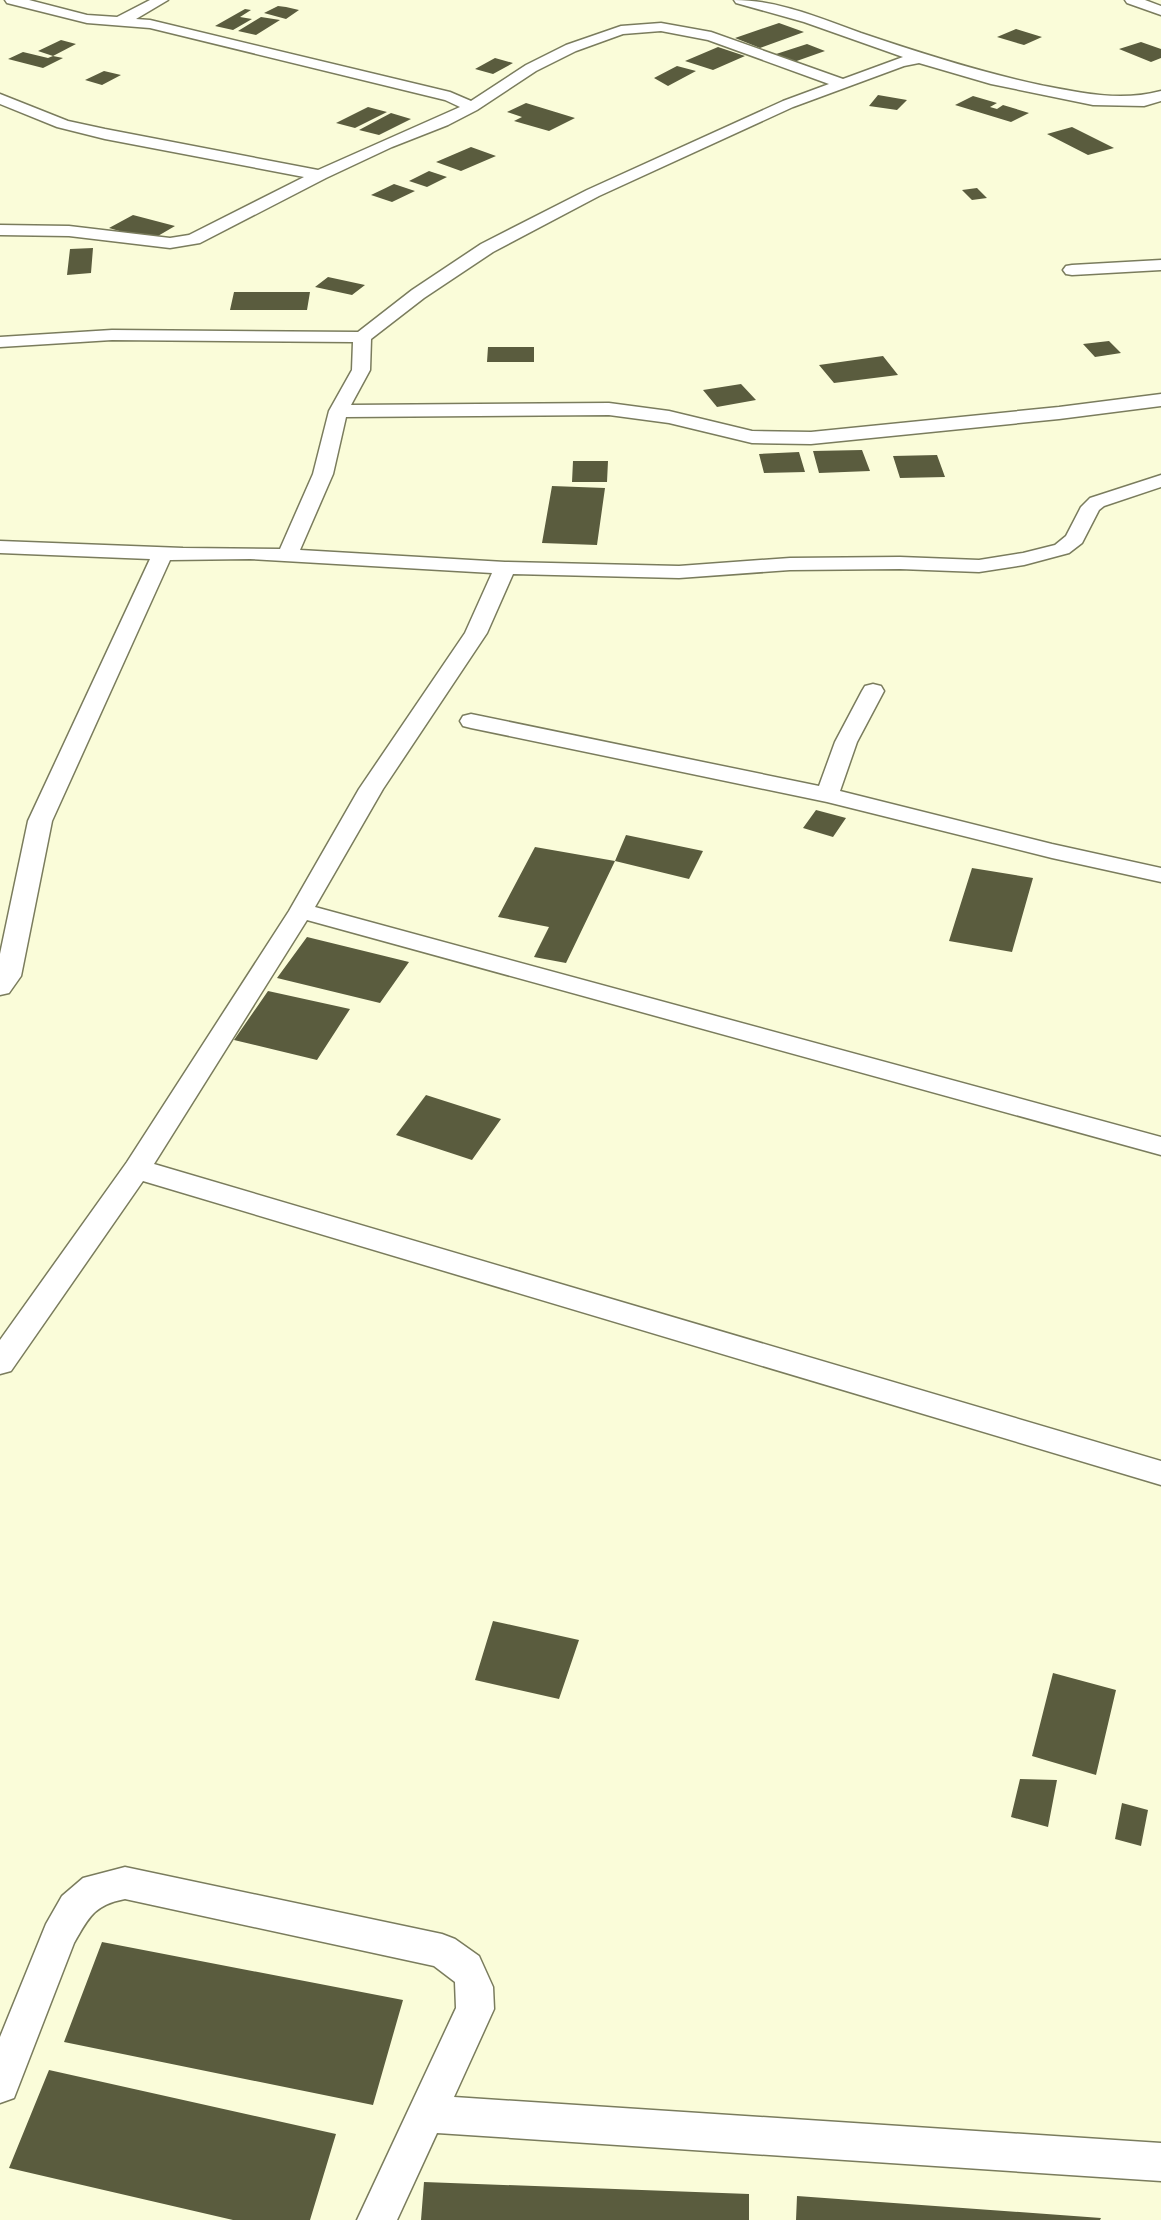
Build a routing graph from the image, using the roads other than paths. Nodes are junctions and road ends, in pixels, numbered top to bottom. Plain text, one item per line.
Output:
1 (12, 0) edge
2 (161, 0) edge
3 (741, 0) edge
4 (1132, 0) edge
5 (1161, 10) edge
6 (117, 23) junction
7 (920, 58) junction
8 (844, 84) junction
9 (1161, 96) edge
10 (0, 99) edge
11 (472, 107) junction
12 (320, 175) junction
13 (0, 230) edge
14 (1161, 265) edge
15 (1072, 270) dead end
16 (362, 337) junction
17 (0, 342) edge
18 (1161, 400) edge
19 (338, 411) junction
20 (1161, 481) edge
21 (0, 547) edge
22 (163, 553) junction
23 (287, 555) junction
24 (504, 568) junction
25 (873, 691) dead end
26 (471, 721) dead end
27 (827, 795) junction
28 (1161, 875) edge
29 (301, 911) junction
30 (0, 987) edge
31 (1161, 1146) edge
32 (137, 1168) junction
33 (0, 1363) edge
34 (1161, 1473) edge
35 (0, 2085) edge
36 (428, 2114) junction
37 (1161, 2162) edge
38 (377, 2220) edge

1 - 6 street
2 - 6 street
3 - 7 street
4 - 5 street
6 - 11 street
7 - 8 street
7 - 9 street
8 - 11 street
8 - 16 street
10 - 12 street
11 - 12 street
12 - 13 street
14 - 15 street
16 - 17 street
16 - 19 street
18 - 19 street
19 - 23 street
20 - 24 street
21 - 22 street
22 - 23 street
22 - 30 street
23 - 24 street
24 - 29 street
25 - 27 street
26 - 27 street
27 - 28 street
29 - 31 street
29 - 32 street
32 - 33 street
32 - 34 street
35 - 36 street
36 - 37 street
36 - 38 street

